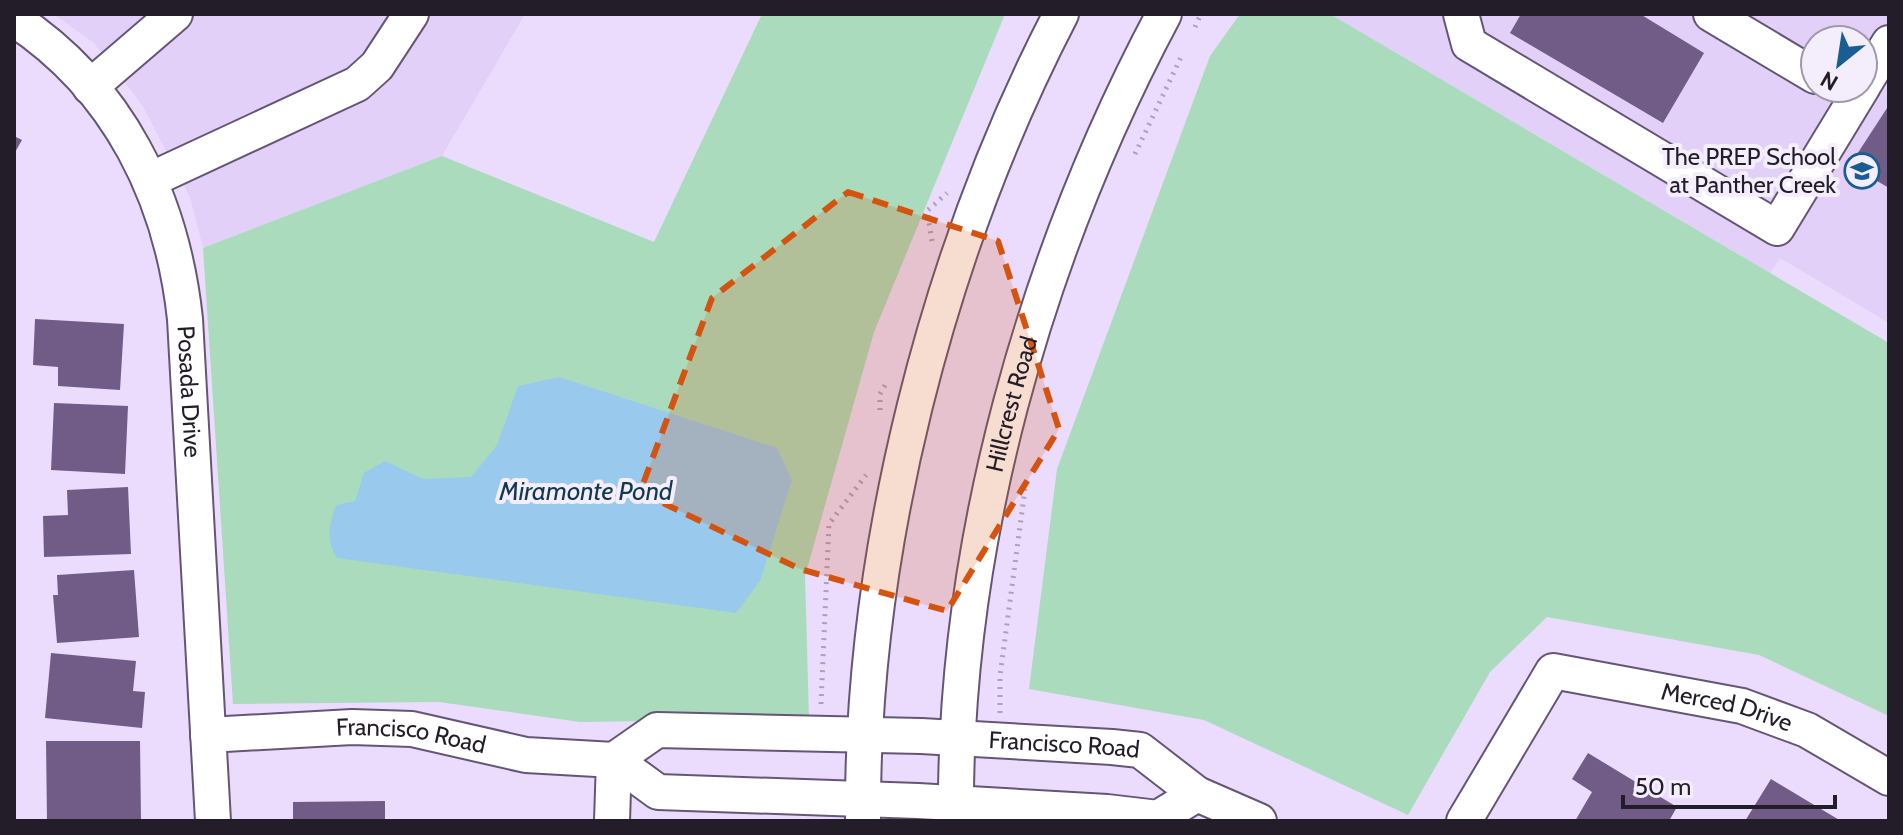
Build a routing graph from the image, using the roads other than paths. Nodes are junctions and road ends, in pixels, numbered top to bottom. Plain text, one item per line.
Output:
1 (411, 14) edge
2 (1061, 14) edge
3 (1461, 14) edge
4 (1711, 14) edge
5 (14, 19) edge
6 (160, 19) edge
7 (1179, 21) edge
8 (1799, 66) edge
9 (90, 87) junction
10 (1846, 104) edge
11 (150, 180) junction
12 (208, 735) junction
13 (865, 735) junction
14 (958, 739) junction
15 (614, 760) junction
16 (1889, 778) edge
17 (1197, 794) junction
18 (862, 810) edge
19 (956, 812) edge
20 (213, 821) edge
21 (612, 821) edge
22 (1259, 821) edge
23 (1464, 821) edge

1 - 11 street
2 - 13 street
3 - 10 street
4 - 8 street
5 - 9 street, Posada Drive
6 - 9 street
7 - 14 street, Hillcrest Road
9 - 11 street, Posada Drive
11 - 12 street, Posada Drive
12 - 15 street, Francisco Road
12 - 20 street, Posada Drive
13 - 14 street, Francisco Road
13 - 15 street, Francisco Road
13 - 18 street
14 - 17 street, Francisco Road
14 - 19 street, Hillcrest Road
15 - 18 street
15 - 21 street
16 - 23 street, Merced Drive
17 - 19 street
17 - 22 street, Francisco Road
18 - 19 street

